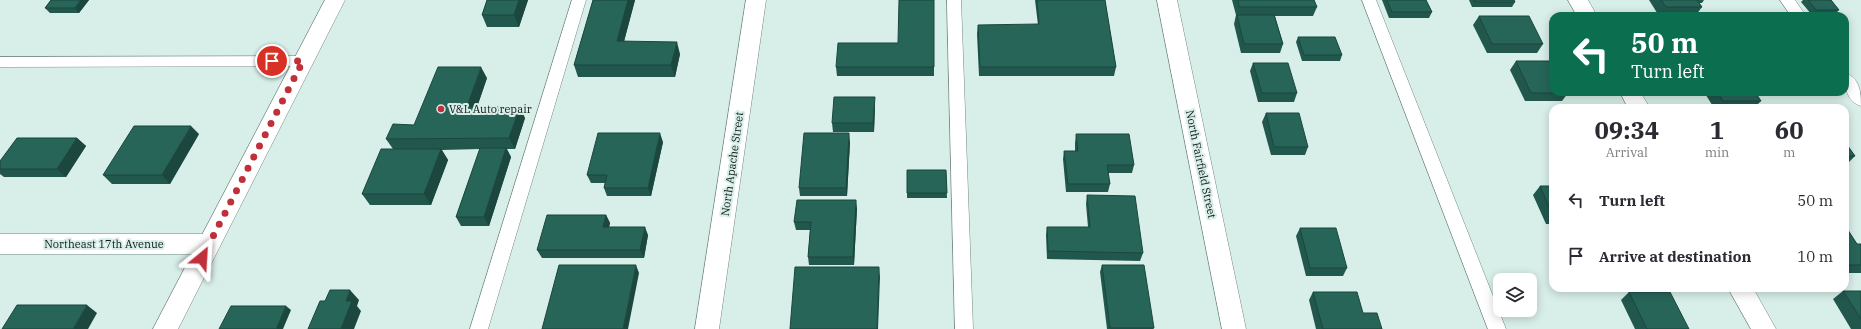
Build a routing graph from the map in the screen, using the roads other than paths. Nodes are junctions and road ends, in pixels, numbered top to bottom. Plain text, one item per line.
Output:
1 (335, 0) edge
2 (579, 0) edge
3 (756, 0) edge
4 (954, 0) edge
5 (1167, 0) edge
6 (1369, 0) edge
7 (1578, 0) edge
8 (1787, 0) edge
9 (1585, 12) edge
10 (1796, 12) edge
11 (303, 61) junction
12 (0, 62) edge
13 (1849, 84) edge
14 (1861, 100) edge
15 (0, 244) edge
16 (209, 244) junction
17 (1742, 292) edge
18 (165, 329) edge
19 (479, 329) edge
20 (707, 329) edge
21 (964, 329) edge
22 (1234, 329) edge
23 (1497, 329) edge
24 (1764, 329) edge

1 - 11 street
2 - 19 lane
3 - 20 street, North Apache Street
4 - 21 lane
5 - 22 street, North Fairfield Street
6 - 23 lane
7 - 9 street
8 - 10 lane
11 - 12 lane
11 - 16 street
13 - 14 lane
15 - 16 street, Northeast 17th Avenue
16 - 18 street
17 - 24 street

